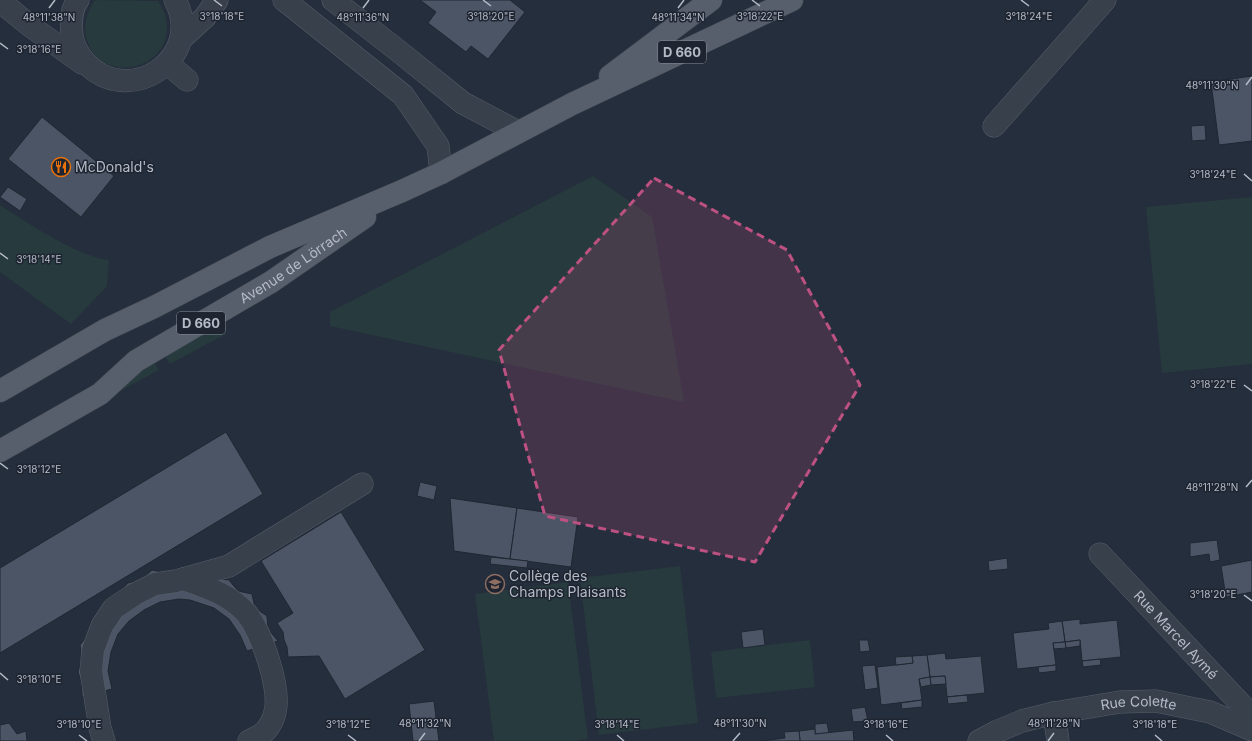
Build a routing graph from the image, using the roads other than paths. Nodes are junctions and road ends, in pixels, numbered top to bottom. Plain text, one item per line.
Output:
1 (78, 0) edge
2 (175, 0) edge
3 (217, 0) edge
4 (284, 0) edge
5 (333, 0) edge
6 (711, 0) edge
7 (792, 0) edge
8 (1105, 0) edge
9 (0, 1) edge
10 (180, 38) junction
11 (167, 63) junction
12 (92, 69) junction
13 (187, 80) dead end
14 (572, 104) junction
15 (994, 126) dead end
16 (518, 132) junction
17 (440, 173) junction
18 (402, 191) junction
19 (0, 391) edge
20 (0, 451) edge
21 (362, 484) dead end
22 (1100, 554) dead end
23 (183, 579) junction
24 (1054, 713) junction
25 (1252, 716) edge
26 (1252, 730) edge
27 (104, 741) edge
28 (249, 741) edge
29 (979, 741) edge
30 (1058, 741) edge

1 - 12 street
2 - 10 street
3 - 10 street
4 - 17 street
5 - 16 street
6 - 14 main road, Avenue de Lörrach / D 660
7 - 14 main road, Avenue de Lörrach / D 660
8 - 15 street
9 - 12 street
10 - 11 street
11 - 12 street
11 - 13 street
14 - 16 main road, Avenue de Lörrach / D 660
16 - 17 main road, Avenue de Lörrach / D 660
17 - 18 main road, Avenue de Lörrach / D 660
18 - 19 main road, Avenue de Lörrach / D 660
18 - 20 main road, Avenue de Lörrach / D 660
21 - 23 street
22 - 25 street, Rue Marcel Aymé
23 - 27 street
23 - 28 street
24 - 26 street, Rue Colette
24 - 29 street, Rue Colette
24 - 30 street

